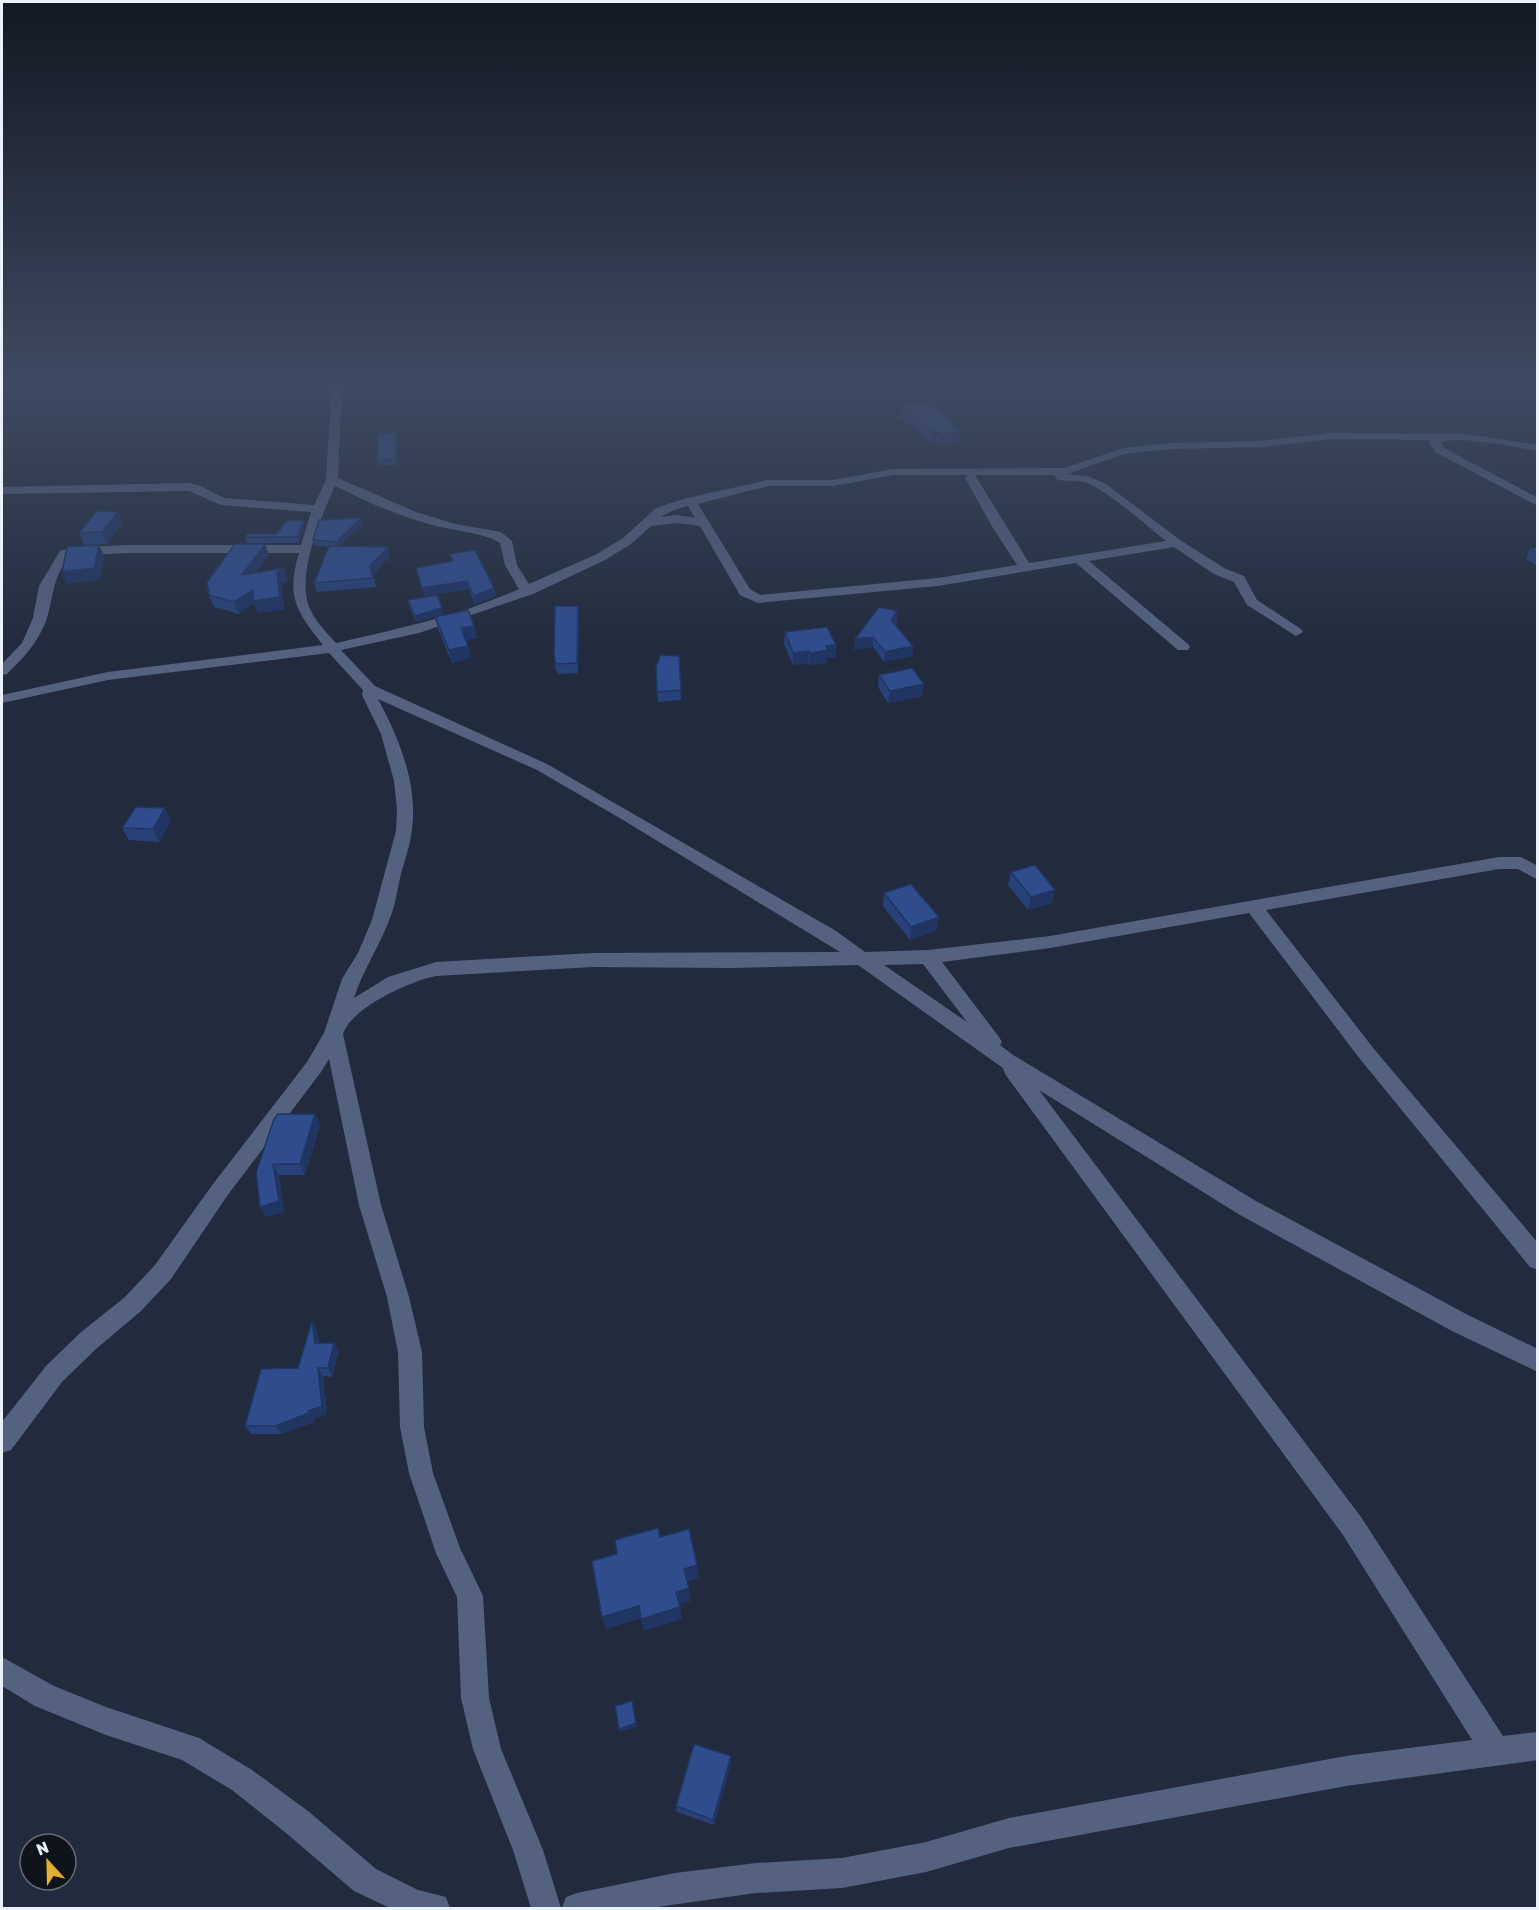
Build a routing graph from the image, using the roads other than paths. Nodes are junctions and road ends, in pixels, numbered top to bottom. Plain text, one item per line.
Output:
1 (332, 469) edge
2 (1070, 469) edge
3 (1475, 469) edge
4 (971, 478) junction
5 (332, 480) junction
6 (2, 489) edge
7 (693, 503) junction
8 (1538, 503) edge
9 (318, 509) junction
10 (649, 523) junction
11 (704, 523) junction
12 (1176, 543) junction
13 (306, 549) junction
14 (1079, 559) junction
15 (1025, 567) junction
16 (528, 591) junction
17 (1296, 632) dead end
18 (1184, 647) dead end
19 (332, 648) junction
20 (2, 671) edge
21 (370, 689) junction
22 (3, 698) edge
23 (1538, 874) edge
24 (1254, 907) junction
25 (928, 957) junction
26 (862, 959) junction
27 (335, 1027) junction
28 (1006, 1060) junction
29 (1531, 1241) edge
30 (1538, 1260) edge
31 (1538, 1361) edge
32 (2, 1441) edge
33 (2, 1671) edge
34 (1538, 1746) edge
35 (1496, 1752) junction
36 (435, 1908) edge
37 (546, 1908) edge
38 (577, 1908) edge

1 - 5 street
2 - 7 street
3 - 8 street
4 - 7 street
4 - 12 street
4 - 15 street
5 - 9 street
5 - 16 street
6 - 9 street
7 - 10 street
7 - 11 street
9 - 13 street
10 - 11 street
10 - 16 street
11 - 15 street
12 - 14 street
12 - 17 street
13 - 19 street
13 - 20 street
14 - 15 street
14 - 18 street
16 - 19 street
19 - 21 street
19 - 22 street
21 - 26 street
21 - 27 street
23 - 24 street
24 - 25 street
24 - 29 street
25 - 26 street
25 - 28 street
26 - 27 street
26 - 28 street
27 - 32 street
27 - 37 street
28 - 31 street
28 - 35 street
29 - 30 street
33 - 36 street
34 - 35 street
35 - 38 street

